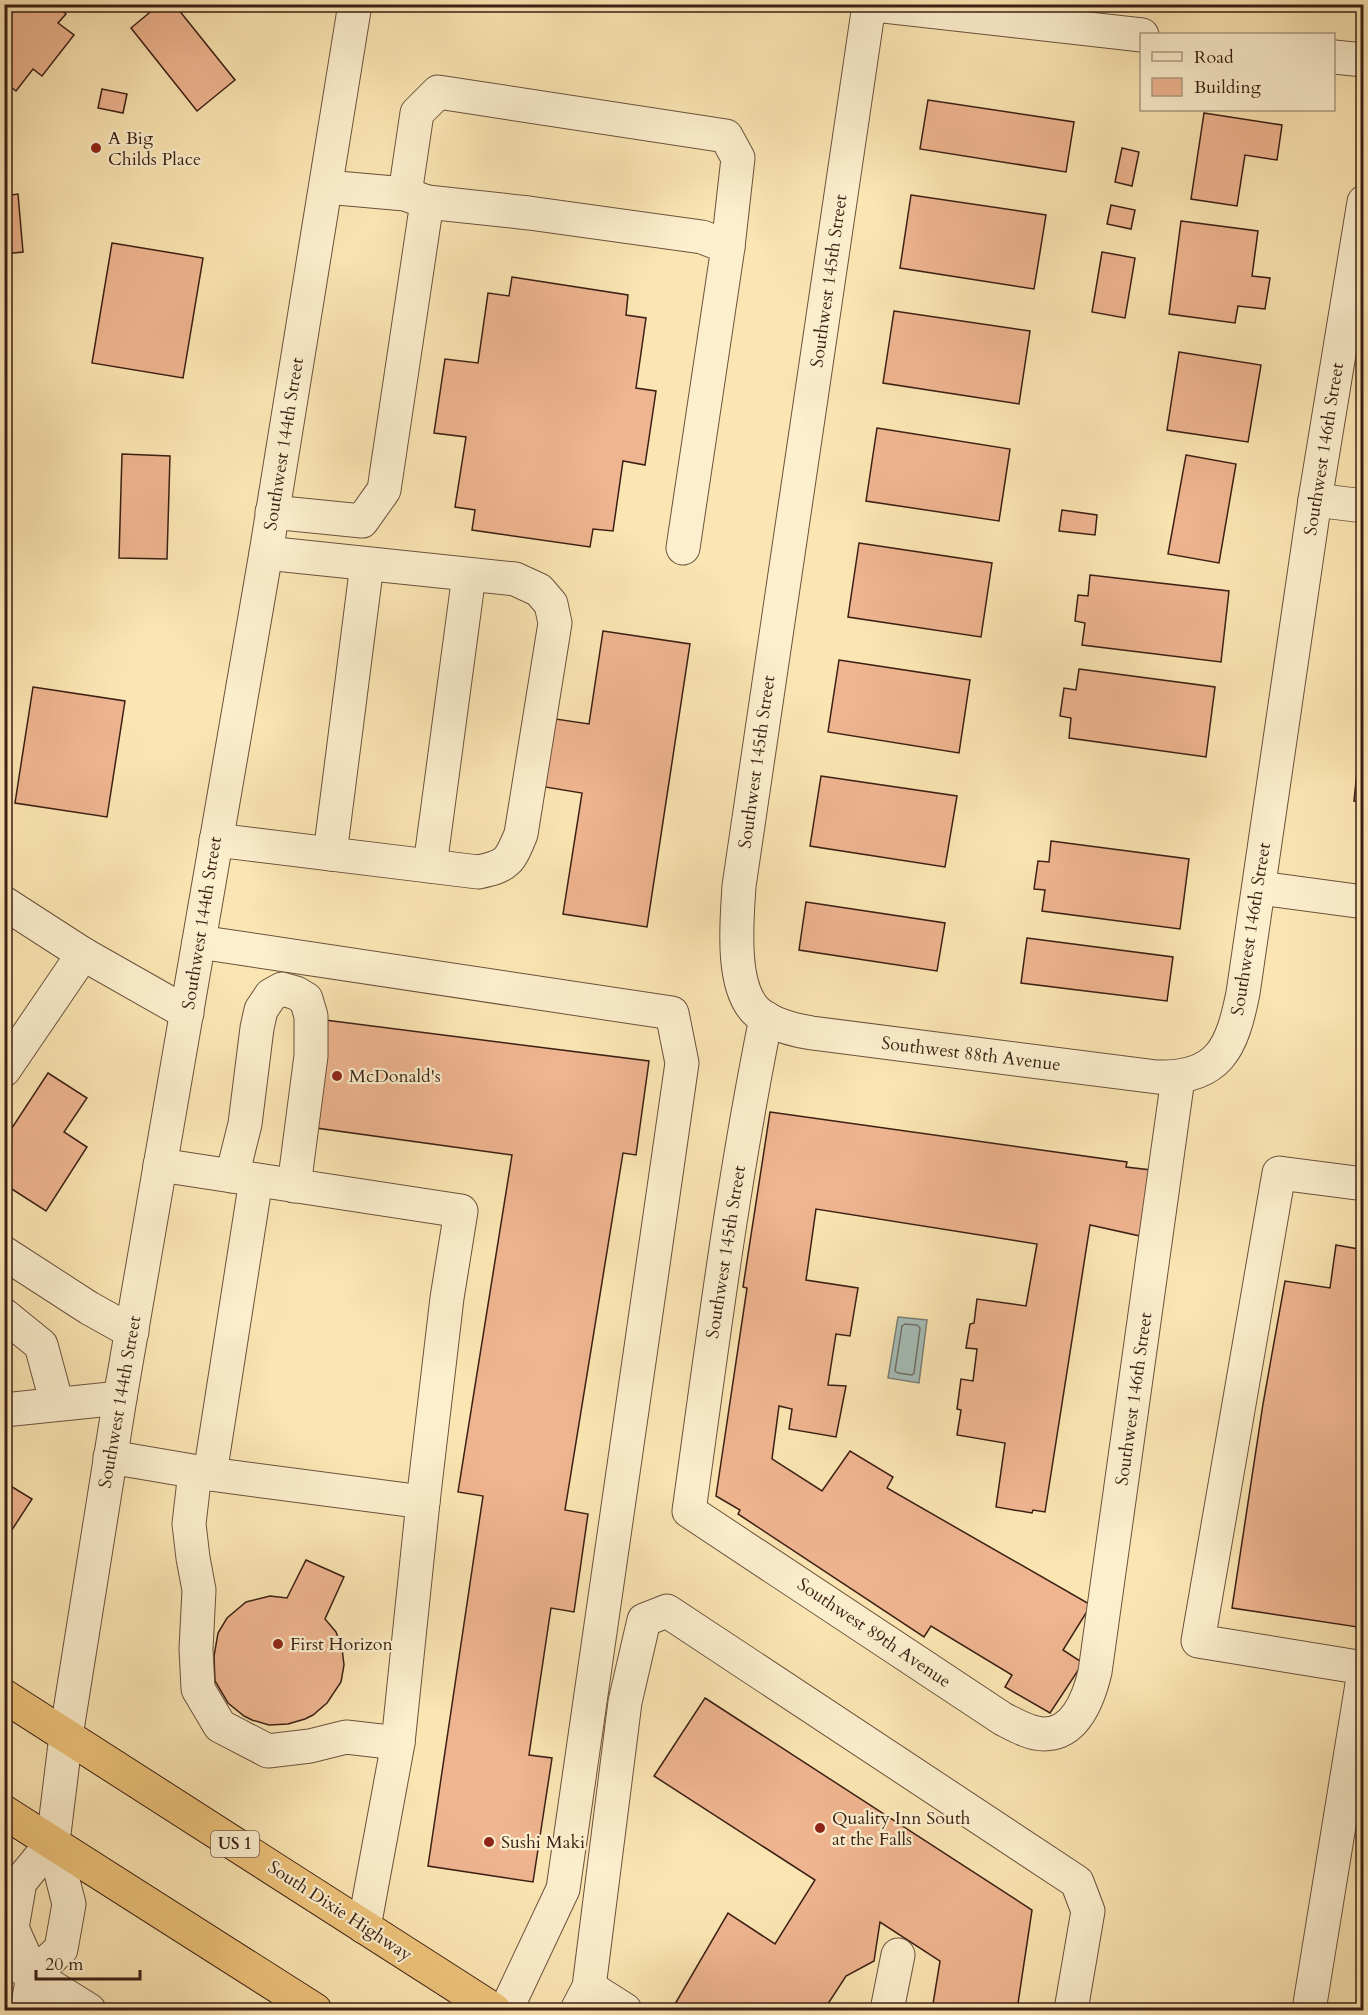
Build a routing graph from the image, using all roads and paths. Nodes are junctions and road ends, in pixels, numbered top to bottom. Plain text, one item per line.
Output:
1 (355, 4) edge
2 (868, 5) edge
3 (1140, 35) edge
4 (1335, 57) edge
5 (1364, 60) edge
6 (326, 187) junction
7 (416, 198) junction
8 (1364, 202) edge
9 (728, 247) junction
10 (1315, 500) junction
11 (1364, 506) edge
12 (272, 512) junction
13 (683, 548) dead end
14 (266, 553) junction
15 (367, 564) junction
16 (469, 575) junction
17 (216, 840) junction
18 (330, 854) junction
19 (430, 866) junction
20 (1259, 888) junction
21 (1364, 902) edge
22 (4, 903) edge
23 (199, 942) junction
24 (82, 954) junction
25 (187, 1013) junction
26 (766, 1018) junction
27 (4, 1070) edge
28 (1179, 1078) junction
29 (160, 1165) junction
30 (244, 1178) junction
31 (1364, 1184) edge
32 (294, 1186) junction
33 (4, 1253) edge
34 (4, 1315) edge
35 (132, 1332) junction
36 (120, 1398) junction
37 (57, 1404) junction
38 (4, 1410) edge
39 (110, 1457) junction
40 (202, 1473) junction
41 (423, 1502) junction
42 (689, 1511) joint
43 (1364, 1670) edge
44 (4, 1696) edge
45 (1065, 1727) joint
46 (66, 1736) junction
47 (398, 1743) junction
48 (4, 1812) edge
49 (53, 1842) junction
50 (364, 1927) junction
51 (898, 1955) dead end
52 (4, 1956) edge
53 (33, 1975) junction
54 (583, 1999) edge
55 (27, 2010) edge
56 (89, 2010) edge
57 (315, 2010) edge
58 (494, 2010) edge
59 (506, 2010) edge
60 (625, 2010) edge
61 (887, 2010) edge
62 (1071, 2010) edge
63 (1309, 2010) edge

1 - 6 street, Southwest 144th Street
2 - 3 street
2 - 26 street, Southwest 145th Street
4 - 5 street
6 - 7 street
6 - 12 street, Southwest 144th Street
7 - 9 street
7 - 9 street
7 - 12 street
8 - 10 street, Southwest 146th Street
9 - 13 street
10 - 11 street
10 - 20 street, Southwest 146th Street
12 - 14 street, Southwest 144th Street
14 - 15 street
14 - 17 street, Southwest 144th Street
15 - 16 street
15 - 18 street
16 - 19 street
16 - 19 street
17 - 18 street
17 - 23 street, Southwest 144th Street
18 - 19 street
20 - 21 street
20 - 28 street, Southwest 146th Street
22 - 24 street
23 - 25 street, Southwest 144th Street
23 - 59 street
24 - 25 street
24 - 27 street
25 - 29 street, Southwest 144th Street
26 - 28 street, Southwest 88th Avenue
26 - 42 street, Southwest 145th Street
28 - 45 street, Southwest 146th Street
29 - 30 street
29 - 35 street, Southwest 144th Street
30 - 32 street
30 - 32 street
30 - 40 street
31 - 43 street
32 - 41 street
33 - 35 street
34 - 37 street
35 - 36 street, Southwest 144th Street
36 - 37 street
36 - 39 street, Southwest 144th Street
37 - 38 street
39 - 40 street
39 - 46 street, Southwest 144th Street
40 - 41 street
40 - 47 street
41 - 47 street
42 - 45 street, Southwest 89th Avenue
43 - 63 street
44 - 46 highway, South Dixie Highway / US 1
46 - 49 street, Southwest 144th Street
46 - 50 highway, South Dixie Highway / US 1
47 - 50 street
48 - 49 highway
49 - 53 street, Southwest 144th Street
49 - 53 street
49 - 57 highway
50 - 58 highway, South Dixie Highway / US 1
51 - 61 street
52 - 53 street
53 - 55 street
53 - 56 street
54 - 60 street
54 - 62 street

